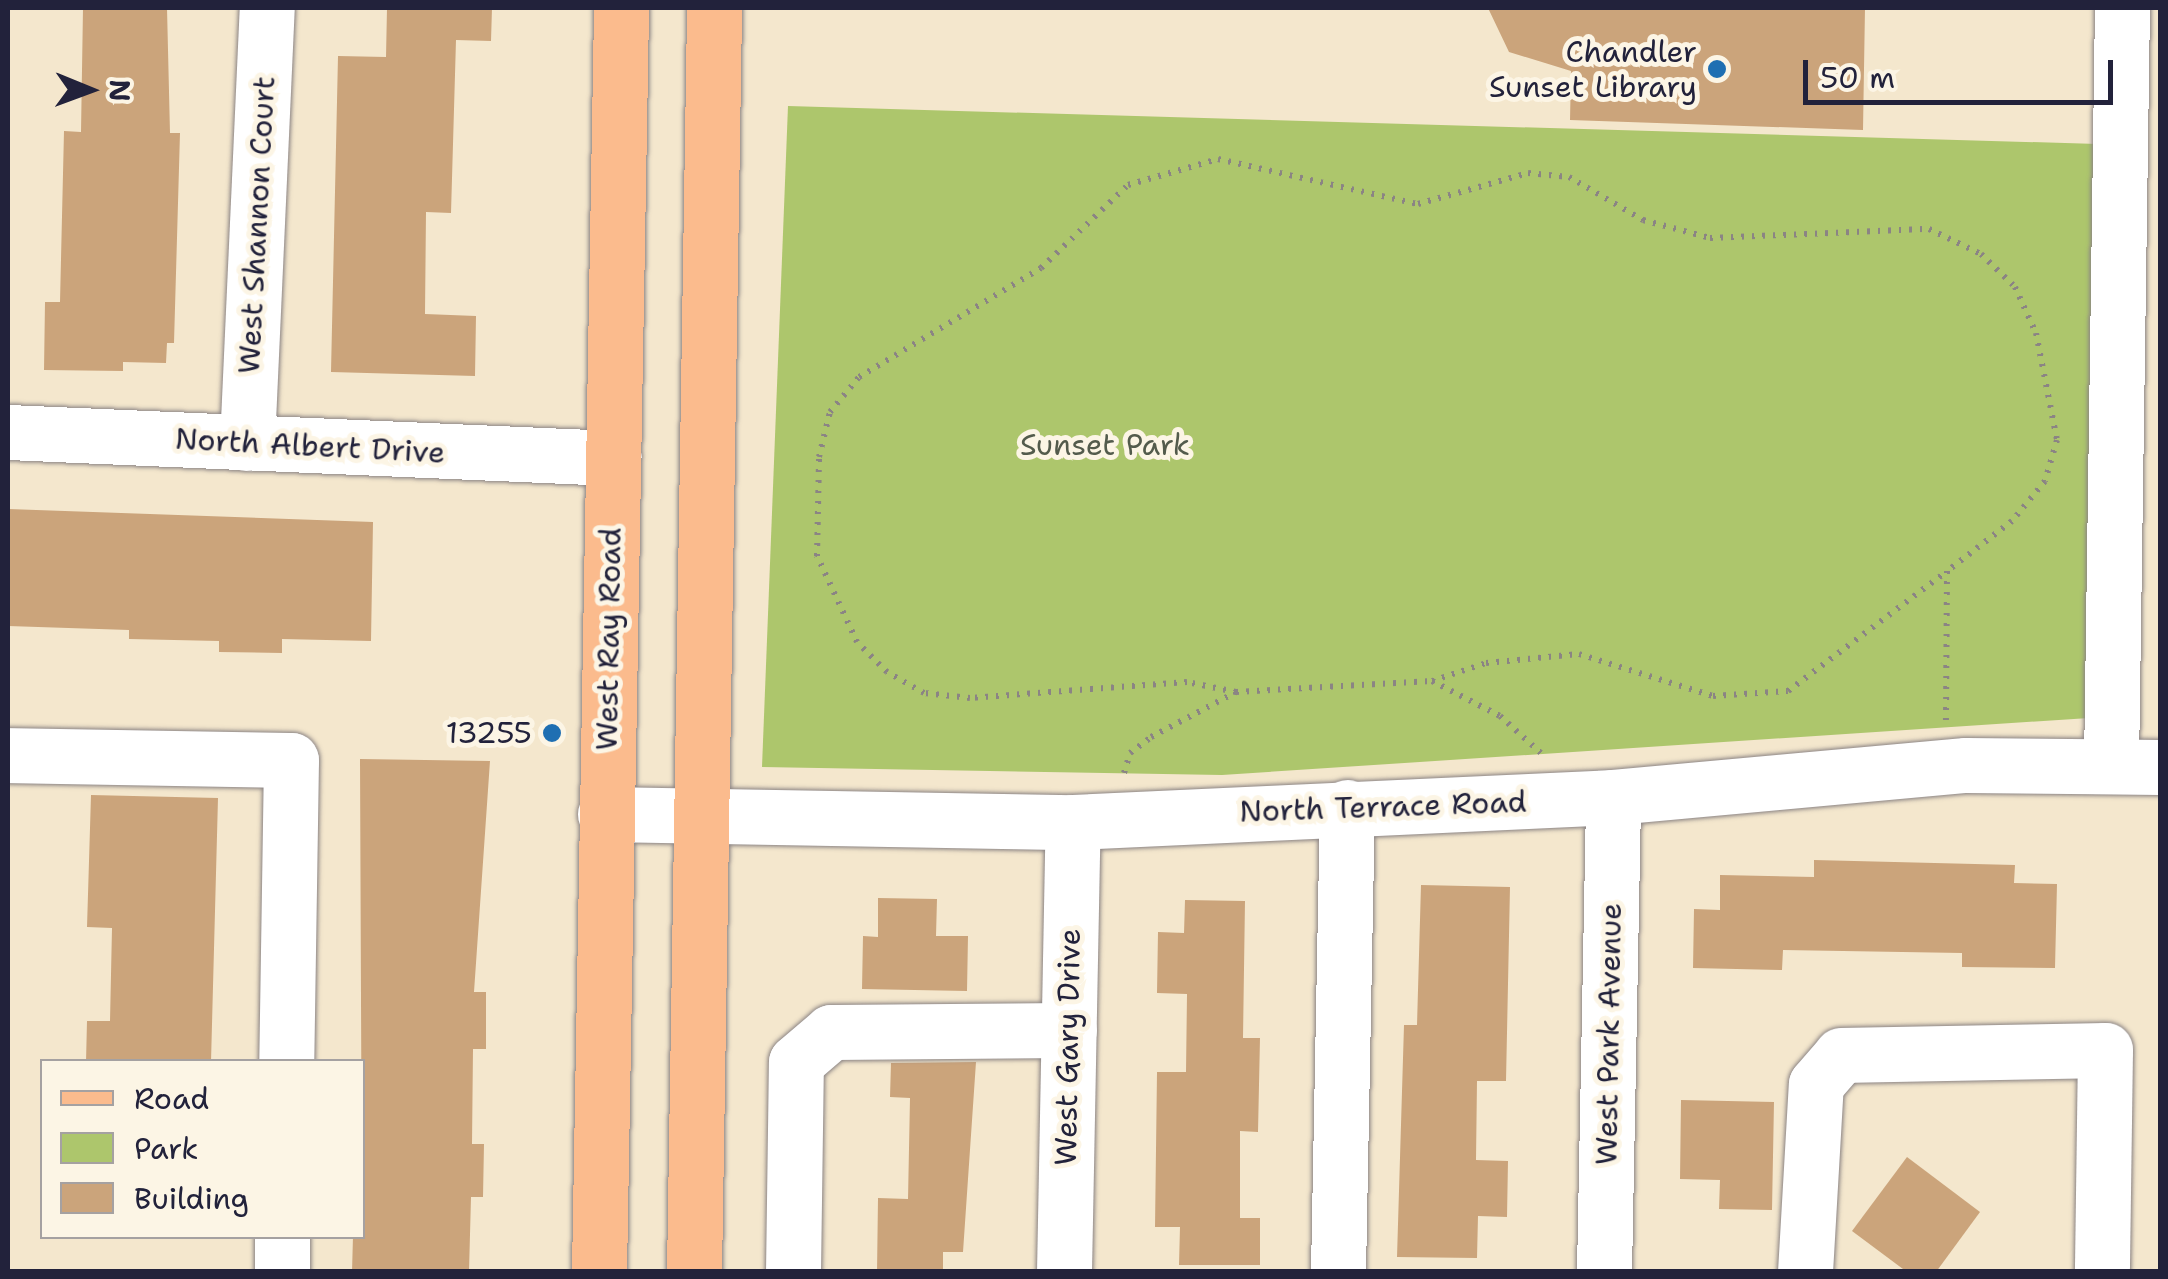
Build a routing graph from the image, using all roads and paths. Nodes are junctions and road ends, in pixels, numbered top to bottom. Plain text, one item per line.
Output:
1 (266, 8) edge
2 (620, 8) edge
3 (714, 8) edge
4 (2122, 8) edge
5 (8, 432) edge
6 (247, 443) junction
7 (613, 458) junction
8 (1948, 571) junction
9 (1432, 681) junction
10 (1236, 692) junction
11 (8, 755) edge
12 (1946, 766) junction
13 (2136, 766) edge
14 (1588, 798) junction
15 (1348, 807) junction
16 (605, 814) junction
17 (702, 816) junction
18 (1093, 821) junction
19 (1069, 1030) junction
20 (286, 1059) edge
21 (282, 1239) edge
22 (282, 1272) edge
23 (599, 1272) edge
24 (694, 1272) edge
25 (792, 1272) edge
26 (1064, 1272) edge
27 (1338, 1272) edge
28 (1604, 1272) edge
29 (1805, 1272) edge
30 (2102, 1272) edge

1 - 6 street, West Shannon Court
2 - 7 main road, West Ray Road
3 - 17 main road
4 - 13 street
5 - 6 street, North Albert Drive
6 - 7 street, North Albert Drive
7 - 16 main road, West Ray Road
8 - 9 path
8 - 10 path
8 - 12 path
9 - 10 path
9 - 14 path
10 - 18 path
11 - 20 street
12 - 13 street, North Terrace Road
12 - 14 street, North Terrace Road
14 - 15 street, North Terrace Road
14 - 28 street, West Park Avenue
15 - 18 street, North Terrace Road
15 - 27 street
16 - 17 street, North Terrace Road
16 - 23 main road, West Ray Road
17 - 18 street, North Terrace Road
17 - 24 main road
18 - 19 street, West Gary Drive
19 - 25 street
19 - 26 street, West Gary Drive
21 - 22 street
29 - 30 street

